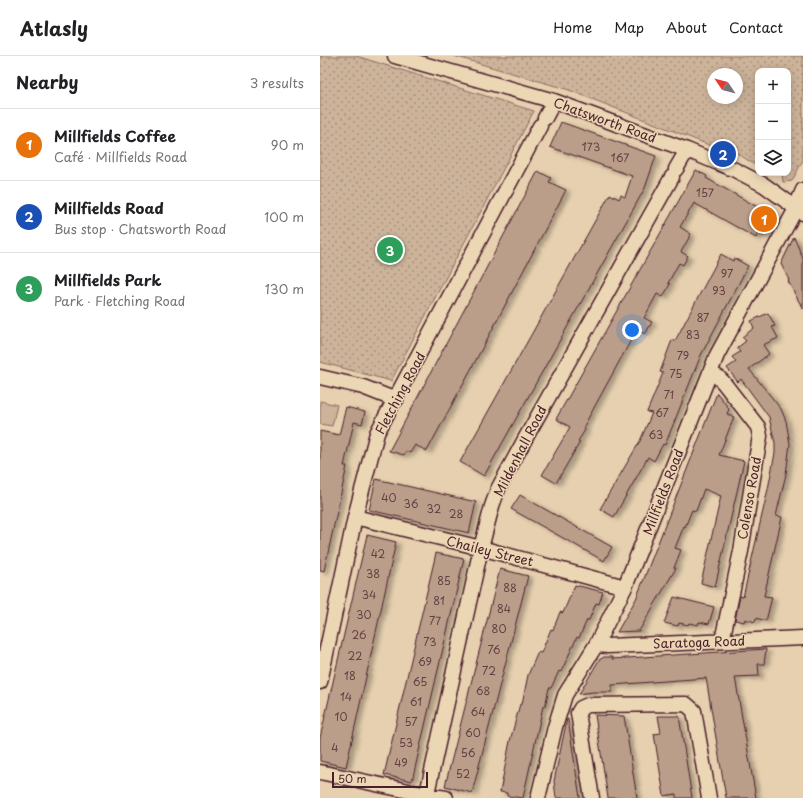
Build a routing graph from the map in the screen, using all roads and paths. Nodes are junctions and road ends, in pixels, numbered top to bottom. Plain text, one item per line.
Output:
1 (395, 56) edge
2 (554, 101) junction
3 (687, 150) junction
4 (803, 190) edge
5 (799, 210) edge
6 (710, 373) junction
7 (320, 377) edge
8 (396, 400) junction
9 (354, 517) junction
10 (481, 548) junction
11 (625, 586) junction
12 (803, 638) edge
13 (722, 641) junction
14 (596, 645) junction
15 (320, 682) edge
16 (320, 772) edge
17 (426, 796) edge
18 (446, 798) edge
19 (538, 798) edge
20 (592, 798) edge
21 (709, 798) edge

1 - 2 street, Chatsworth Road
2 - 3 street, Chatsworth Road
2 - 8 street, Fletching Road
3 - 5 street, Chatsworth Road
3 - 10 street, Mildenhall Road
4 - 5 street, Millfields Road
5 - 6 street, Millfields Road
6 - 11 street, Millfields Road
6 - 13 street, Colenso Road
7 - 8 street
8 - 9 street, Fletching Road
9 - 10 street, Chailey Street
9 - 15 street, Fletching Road
10 - 11 street, Chailey Street
10 - 17 street, Mildenhall Road
11 - 14 street, Millfields Road
12 - 13 street, Saratoga Road
13 - 14 street, Saratoga Road
14 - 19 street, Millfields Road
16 - 17 street
17 - 18 street
20 - 21 street

